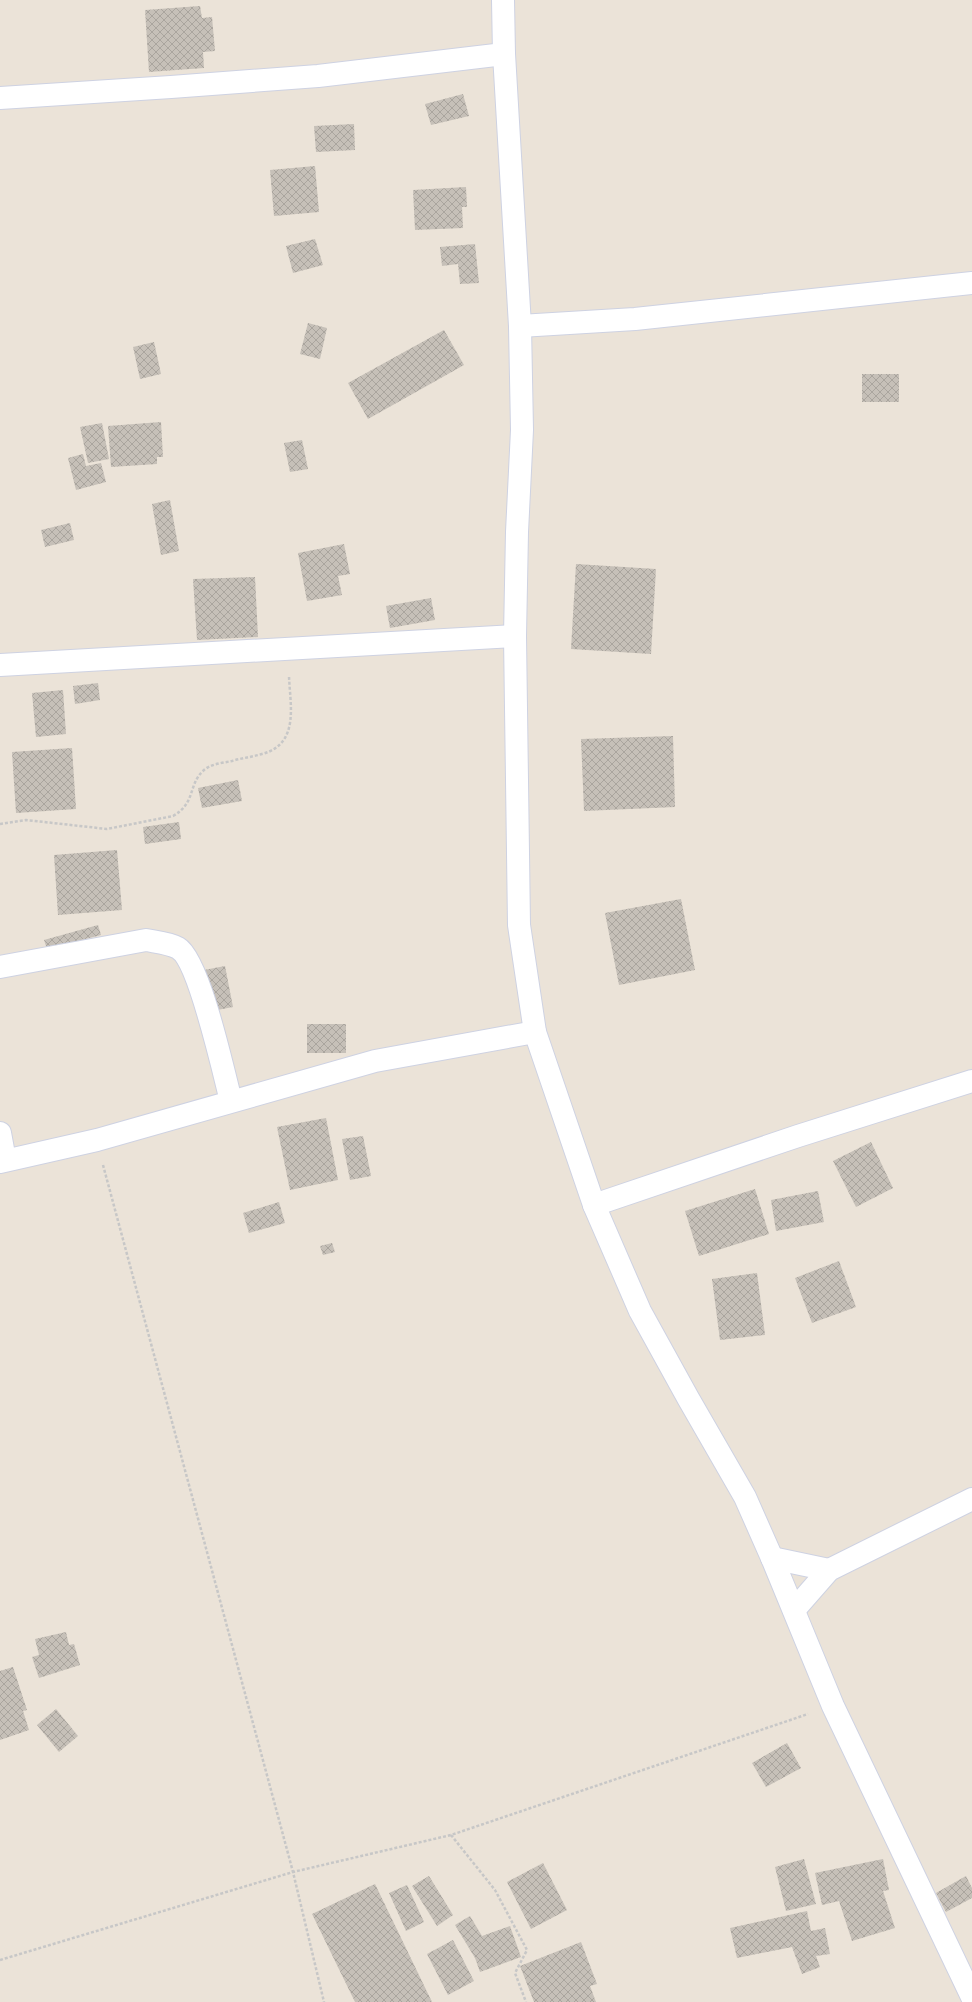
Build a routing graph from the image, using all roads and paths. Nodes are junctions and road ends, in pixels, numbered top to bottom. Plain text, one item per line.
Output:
1 (503, 0) edge
2 (504, 54) junction
3 (0, 98) edge
4 (972, 283) edge
5 (520, 326) junction
6 (515, 636) junction
7 (299, 648) junction
8 (0, 665) edge
9 (0, 824) edge
10 (0, 968) edge
11 (535, 1032) junction
12 (972, 1081) edge
13 (231, 1102) junction
14 (0, 1133) edge
15 (97, 1140) junction
16 (2, 1161) edge
17 (594, 1205) junction
18 (972, 1499) edge
19 (772, 1558) junction
20 (829, 1570) junction
21 (794, 1610) junction
22 (833, 1706) junction
23 (451, 1836) junction
24 (293, 1872) junction
25 (0, 1960) edge
26 (972, 1997) edge
27 (324, 2002) edge
28 (526, 2002) edge

1 - 2 street
2 - 3 street
2 - 5 street
4 - 5 street
5 - 6 street
6 - 7 street
6 - 11 street
7 - 8 street
7 - 9 path
10 - 13 street
11 - 13 street
11 - 17 street
12 - 17 street
13 - 15 street
14 - 16 street
15 - 16 street
15 - 24 path
17 - 19 street
18 - 20 street
19 - 20 street
19 - 21 street
20 - 21 street
21 - 22 street
22 - 23 path
22 - 26 street
23 - 24 path
23 - 28 path
24 - 25 path
24 - 27 path

